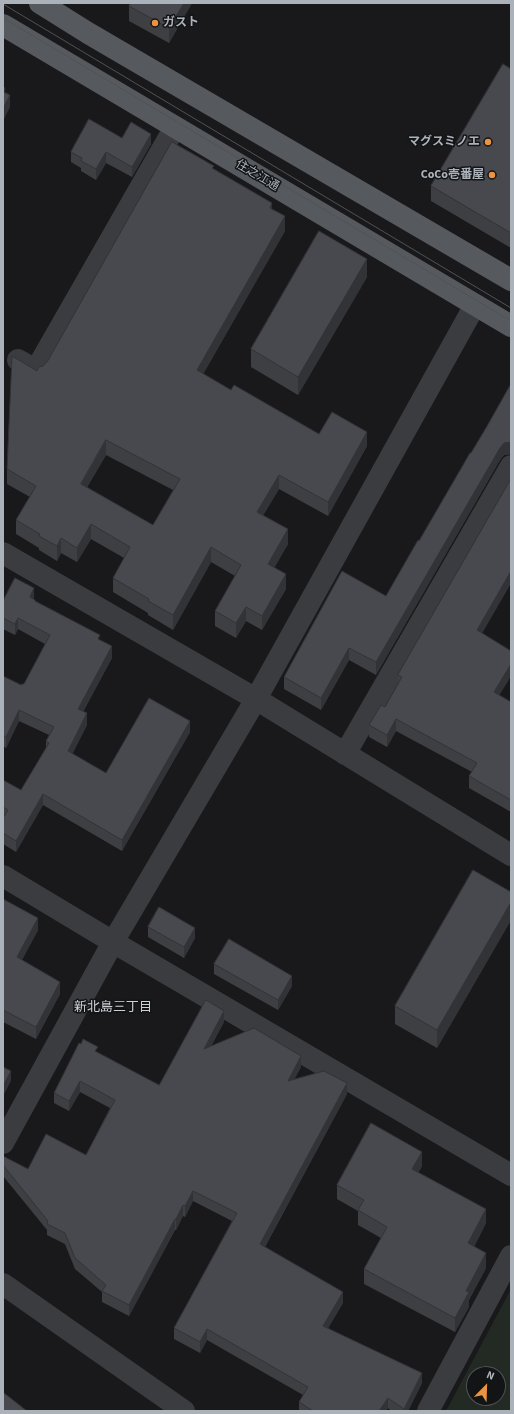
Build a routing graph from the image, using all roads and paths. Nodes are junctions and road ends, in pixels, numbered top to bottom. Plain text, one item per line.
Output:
1 (40, 3) edge
2 (3, 25) edge
3 (176, 127) junction
4 (511, 280) edge
5 (475, 305) junction
6 (511, 326) edge
7 (18, 360) edge
8 (511, 466) edge
9 (3, 553) edge
10 (256, 699) junction
11 (345, 754) junction
12 (511, 856) edge
13 (3, 876) edge
14 (113, 942) junction
15 (3, 1143) edge
16 (511, 1175) edge
17 (511, 1256) edge
18 (3, 1284) edge
19 (184, 1411) edge
20 (428, 1411) edge

1 - 4 main road
2 - 3 main road, 住之江通
3 - 5 main road, 住之江通
3 - 7 street
5 - 6 main road, 住之江通
5 - 10 street
8 - 11 street
9 - 10 street
10 - 11 street
10 - 14 street
11 - 12 street
13 - 14 street
14 - 15 street
14 - 16 street
17 - 20 street
18 - 19 street

